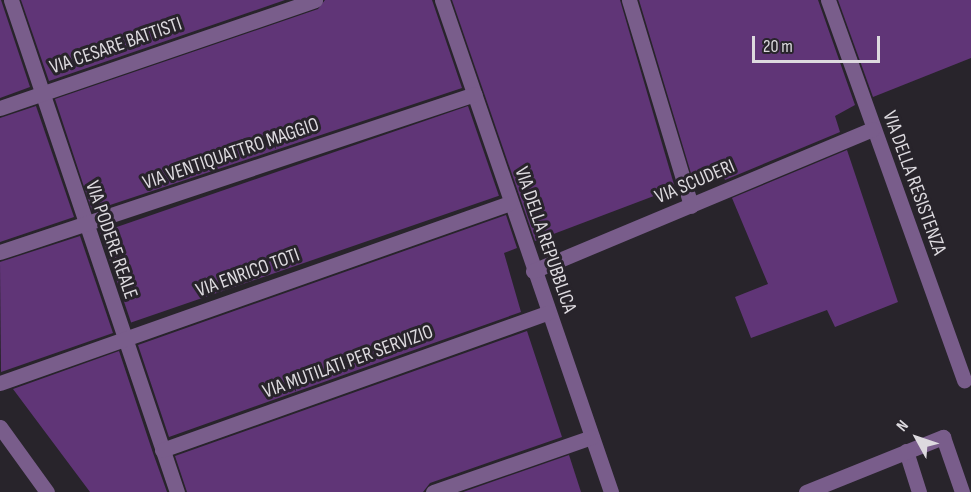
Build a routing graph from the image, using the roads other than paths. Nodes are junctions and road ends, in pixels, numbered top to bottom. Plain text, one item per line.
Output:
1 (11, 0) edge
2 (315, 0) edge
3 (442, 0) edge
4 (629, 0) edge
5 (828, 0) edge
6 (474, 94) junction
7 (39, 95) junction
8 (0, 108) edge
9 (872, 129) junction
10 (510, 203) junction
11 (692, 207) junction
12 (84, 226) junction
13 (0, 252) edge
14 (533, 271) junction
15 (548, 313) junction
16 (124, 340) junction
17 (964, 380) dead end
18 (0, 383) edge
19 (0, 427) edge
20 (592, 437) junction
21 (162, 450) junction
22 (906, 451) junction
23 (48, 492) edge
24 (177, 492) edge
25 (433, 492) edge
26 (611, 492) edge
27 (806, 492) edge
28 (919, 492) edge
29 (962, 492) edge

1 - 7 street, VIA PODERE REALE
2 - 7 street, VIA CESARE BATTISTI
3 - 6 street, VIA DELLA REPUBBLICA
4 - 11 street
5 - 9 street, VIA DELLA RESISTENZA
6 - 10 street, VIA DELLA REPUBBLICA
6 - 12 street, VIA VENTIQUATTRO MAGGIO
7 - 8 street, VIA CESARE BATTISTI
7 - 12 street, VIA PODERE REALE
9 - 11 street, VIA SCUDERI
9 - 17 street, VIA DELLA RESISTENZA
10 - 14 street, VIA DELLA REPUBBLICA
10 - 16 street, VIA ENRICO TOTI
11 - 14 street, VIA SCUDERI
12 - 13 street, VIA VENTIQUATTRO MAGGIO
12 - 16 street, VIA PODERE REALE
14 - 15 street, VIA DELLA REPUBBLICA
15 - 20 street, VIA DELLA REPUBBLICA
15 - 21 street, VIA MUTILATI PER SERVIZIO
16 - 18 street, VIA ENRICO TOTI
16 - 21 street, VIA PODERE REALE
19 - 23 street
20 - 25 street
20 - 26 street, VIA DELLA REPUBBLICA
21 - 24 street, VIA PODERE REALE
22 - 27 street
22 - 28 street
22 - 29 street

